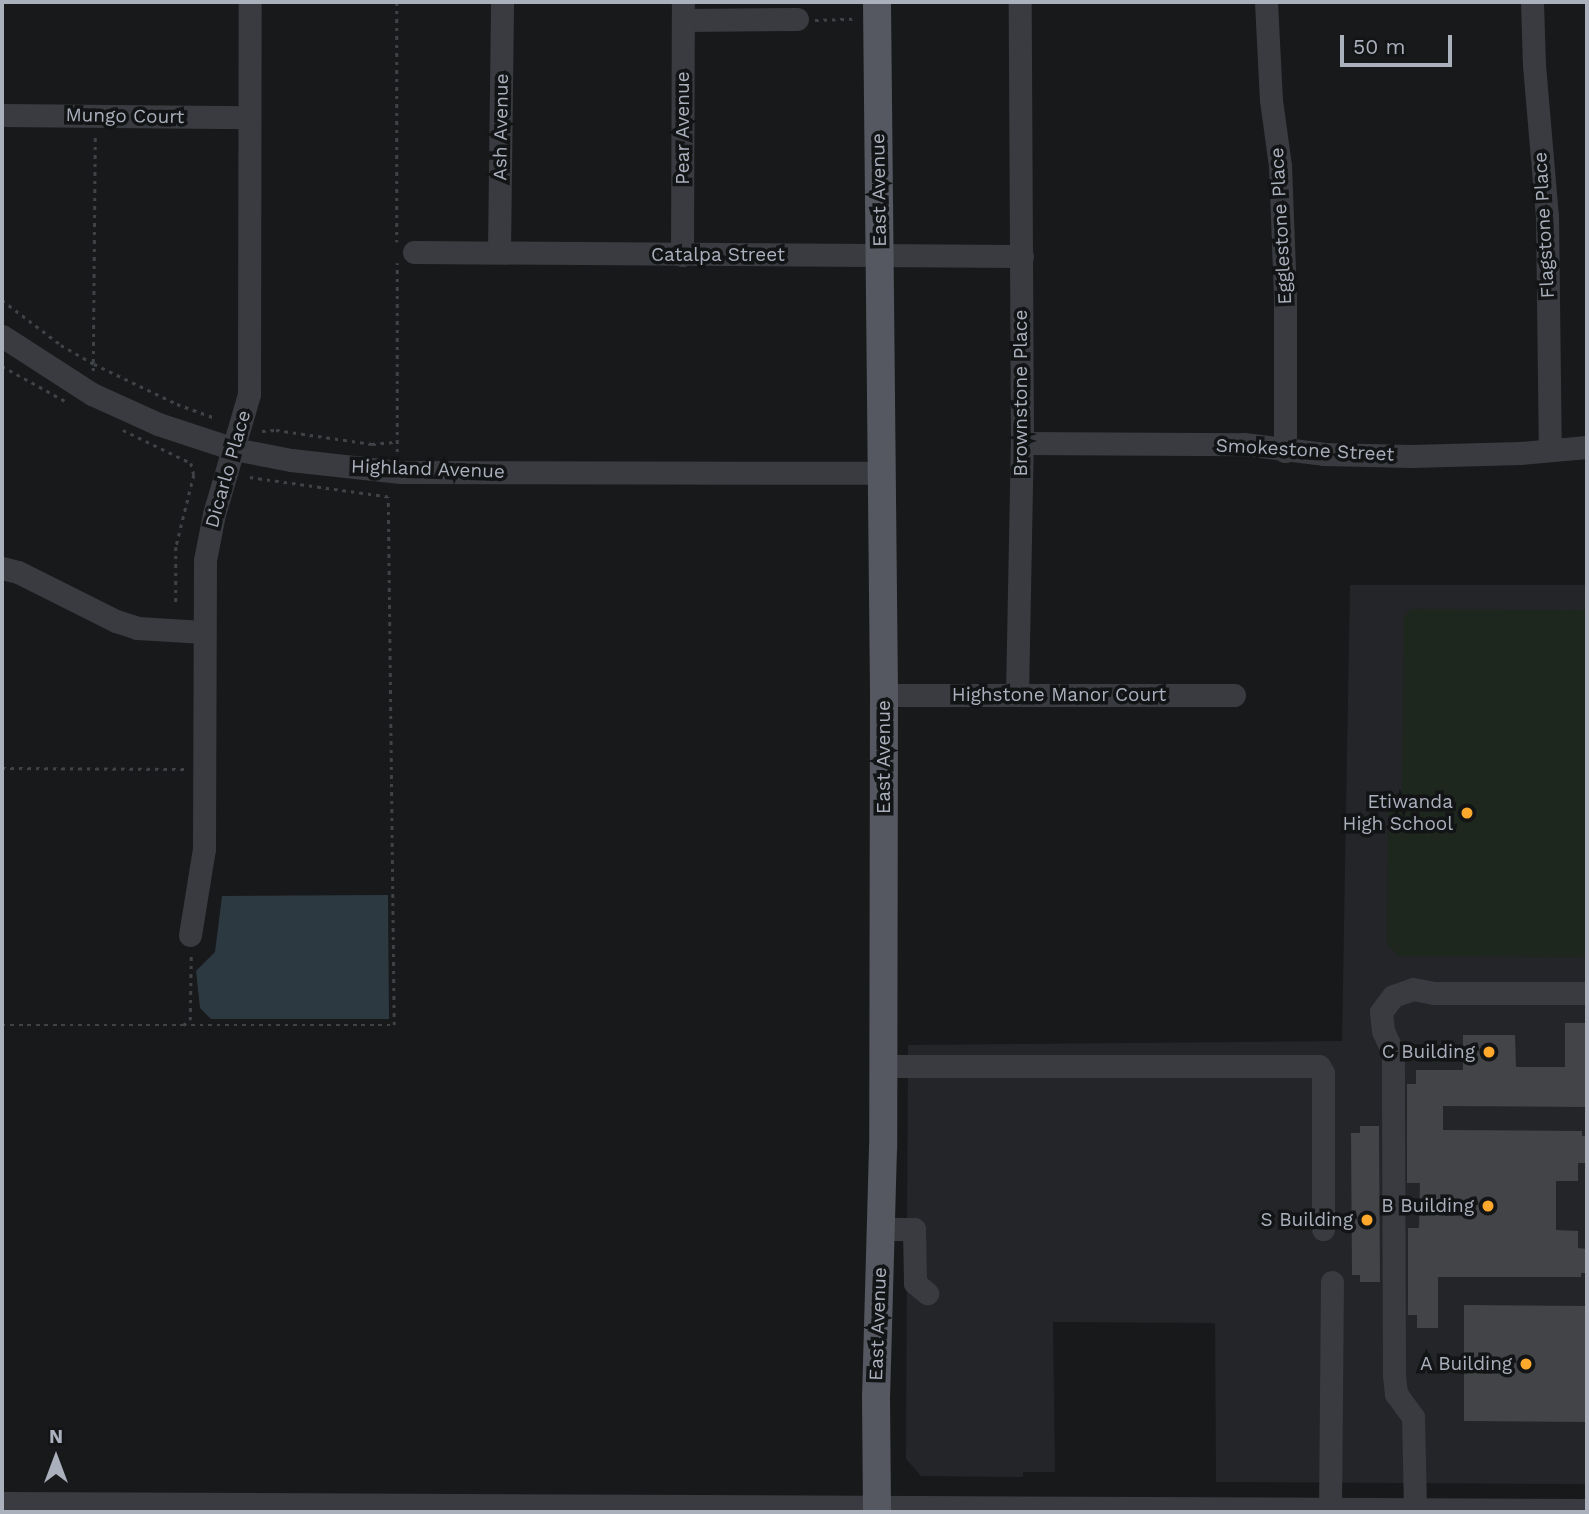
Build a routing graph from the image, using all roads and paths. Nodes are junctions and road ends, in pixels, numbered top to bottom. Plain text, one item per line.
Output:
1 (250, 2) edge
2 (397, 2) edge
3 (502, 2) edge
4 (877, 2) edge
5 (1020, 2) edge
6 (1266, 2) edge
7 (1532, 2) edge
8 (683, 11) edge
9 (797, 19) joint
10 (853, 19) dead end
11 (2, 115) edge
12 (94, 116) junction
13 (249, 117) junction
14 (403, 253) junction
15 (499, 253) junction
16 (682, 255) junction
17 (880, 256) junction
18 (1021, 256) junction
19 (2, 300) edge
20 (2, 336) edge
21 (94, 364) junction
22 (2, 366) edge
23 (93, 371) dead end
24 (76, 407) dead end
25 (213, 417) dead end
26 (122, 430) dead end
27 (262, 431) dead end
28 (397, 442) junction
29 (1022, 443) junction
30 (1587, 447) edge
31 (234, 449) junction
32 (1550, 449) junction
33 (1285, 451) junction
34 (397, 452) dead end
35 (883, 472) junction
36 (246, 477) dead end
37 (2, 568) edge
38 (176, 606) dead end
39 (204, 632) junction
40 (884, 695) junction
41 (1017, 695) junction
42 (1234, 695) dead end
43 (2, 768) edge
44 (204, 769) junction
45 (190, 935) joint
46 (1587, 993) edge
47 (2, 1025) edge
48 (183, 1025) junction
49 (883, 1066) junction
50 (881, 1228) junction
51 (1323, 1228) dead end
52 (1332, 1282) dead end
53 (927, 1293) dead end
54 (2, 1503) edge
55 (877, 1509) edge
56 (1330, 1509) junction
57 (1415, 1509) junction
58 (1587, 1510) edge

1 - 13 street, Dicarlo Place
2 - 14 path
3 - 15 street, Ash Avenue
4 - 17 main road, East Avenue
5 - 18 street, Brownstone Place
6 - 33 street, Egglestone Place
7 - 32 street, Flagstone Place
8 - 9 street
8 - 16 street, Pear Avenue
9 - 10 path
11 - 12 street, Mungo Court
12 - 13 street, Mungo Court
12 - 21 path
13 - 31 street, Dicarlo Place
14 - 15 street, Catalpa Street
14 - 28 path
15 - 16 street, Catalpa Street
16 - 17 street, Catalpa Street
17 - 18 street, Catalpa Street
17 - 35 main road, East Avenue
18 - 29 street, Brownstone Place
19 - 21 path
20 - 31 street, Highland Avenue
21 - 23 path
21 - 25 path
22 - 24 path
26 - 38 path
27 - 28 path
28 - 34 path
29 - 33 street, Smokestone Street
29 - 41 street, Brownstone Place
30 - 32 street, Smokestone Street
31 - 35 street, Highland Avenue
31 - 39 street, Dicarlo Place
32 - 33 street, Smokestone Street
35 - 40 main road, East Avenue
36 - 48 path
37 - 39 street
39 - 44 street, Dicarlo Place
40 - 41 street, Highstone Manor Court
40 - 49 main road, East Avenue
41 - 42 street, Highstone Manor Court
43 - 44 path
44 - 45 street, Dicarlo Place
45 - 48 path
46 - 57 street
47 - 48 path
49 - 50 main road, East Avenue
49 - 51 street
50 - 53 street
50 - 55 main road, East Avenue
52 - 56 street
54 - 55 street
55 - 56 street
56 - 57 street
57 - 58 street

